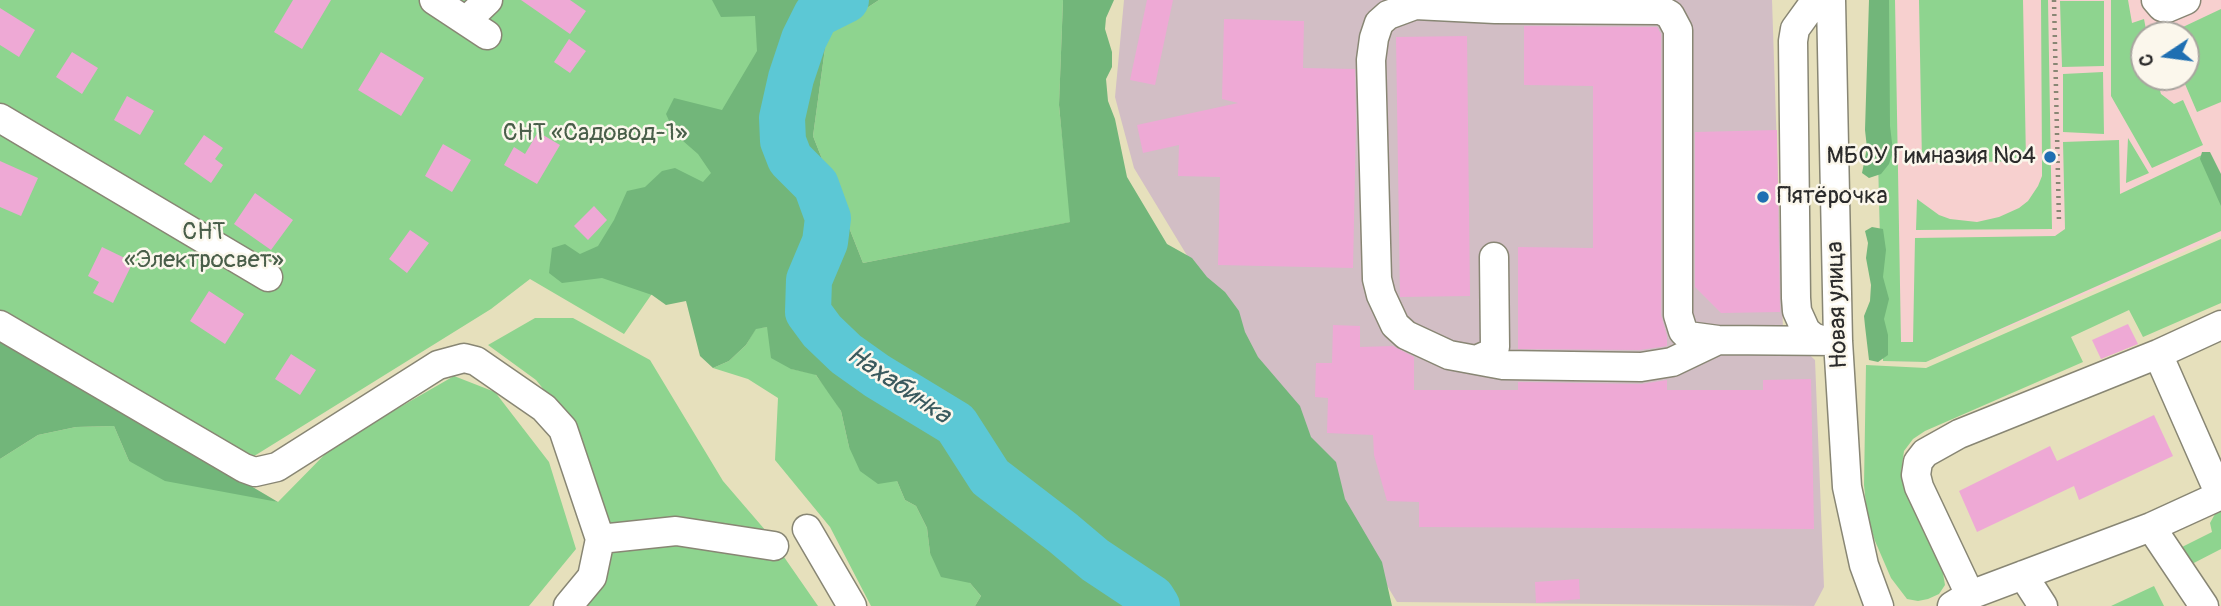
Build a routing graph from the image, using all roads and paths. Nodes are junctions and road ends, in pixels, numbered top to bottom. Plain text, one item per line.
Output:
1 (434, 0) edge
2 (488, 0) edge
3 (1378, 0) edge
4 (1816, 0) edge
5 (1831, 0) edge
6 (2054, 0) edge
7 (2156, 0) edge
8 (2186, 0) edge
9 (1415, 5) junction
10 (0, 118) edge
11 (2059, 222) dead end
12 (1494, 257) dead end
13 (268, 277) dead end
14 (0, 325) edge
15 (2221, 325) edge
16 (1718, 340) junction
17 (1831, 341) junction
18 (2158, 354) junction
19 (1476, 360) junction
20 (2221, 495) edge
21 (2151, 527) junction
22 (807, 529) dead end
23 (600, 540) junction
24 (774, 546) dead end
25 (2023, 575) junction
26 (1961, 600) edge
27 (568, 606) edge
28 (852, 606) edge
29 (1879, 606) edge
30 (2043, 606) edge
31 (2204, 606) edge

1 - 2 street
3 - 9 street
4 - 17 street
5 - 17 street, Новая улица
6 - 11 path
7 - 8 street
9 - 16 street
9 - 19 street
10 - 13 street
12 - 19 street
14 - 23 street
15 - 18 street
16 - 17 street
16 - 19 street
17 - 29 street, Новая улица
18 - 20 street
18 - 26 street
20 - 21 street
21 - 25 street
21 - 31 street
22 - 28 street
23 - 24 street
23 - 27 street
25 - 26 street
25 - 30 street

